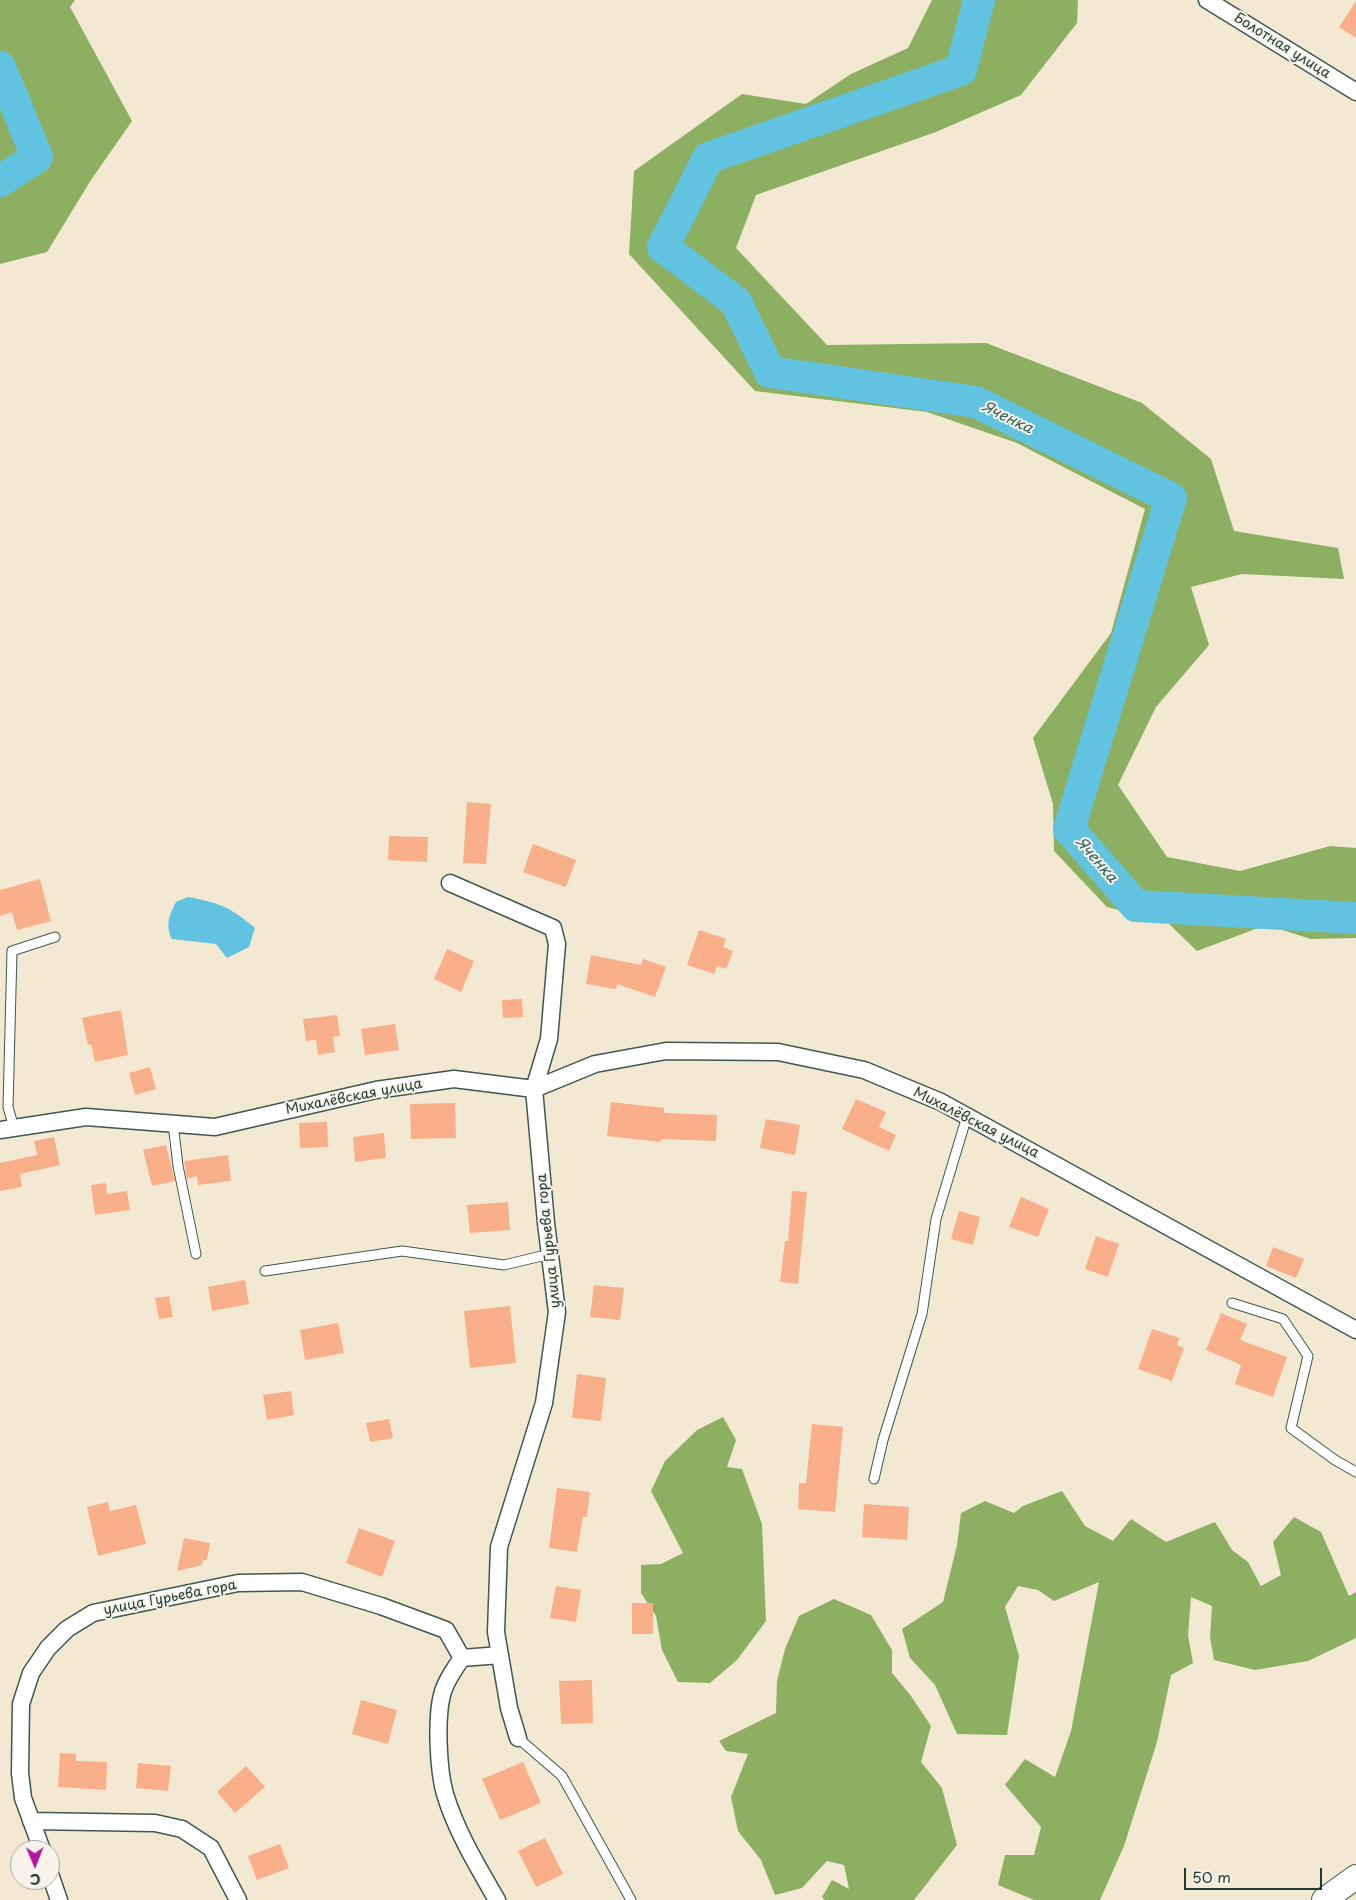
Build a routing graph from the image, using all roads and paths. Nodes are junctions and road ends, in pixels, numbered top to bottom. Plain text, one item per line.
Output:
1 (1207, 0) edge
2 (1356, 92) edge
3 (450, 883) dead end
4 (55, 938) dead end
5 (534, 1089) junction
6 (967, 1116) junction
7 (173, 1123) junction
8 (7, 1129) edge
9 (196, 1254) dead end
10 (550, 1254) junction
11 (265, 1271) dead end
12 (1232, 1303) dead end
13 (1356, 1330) edge
14 (1356, 1472) edge
15 (874, 1479) dead end
16 (500, 1655) junction
17 (462, 1658) junction
18 (518, 1738) joint
19 (32, 1821) junction
20 (39, 1840) edge
21 (1356, 1877) edge
22 (238, 1900) edge
23 (497, 1900) edge
24 (631, 1900) edge
25 (1324, 1900) edge

1 - 2 street, Болотная улица
3 - 5 street
4 - 8 lane
5 - 6 street, Михалёвская улица
5 - 7 street, Михалёвская улица
5 - 10 street, улица Гурьева гора
6 - 13 street, Михалёвская улица
6 - 15 lane
7 - 8 street, Михалёвская улица
7 - 9 lane
10 - 11 lane
10 - 16 street, улица Гурьева гора
12 - 14 lane
16 - 17 street
16 - 18 street, улица Гурьева гора
17 - 19 street, улица Гурьева гора
17 - 23 street
18 - 24 lane
19 - 20 street, улица Гурьева гора
19 - 22 street
21 - 25 main road

